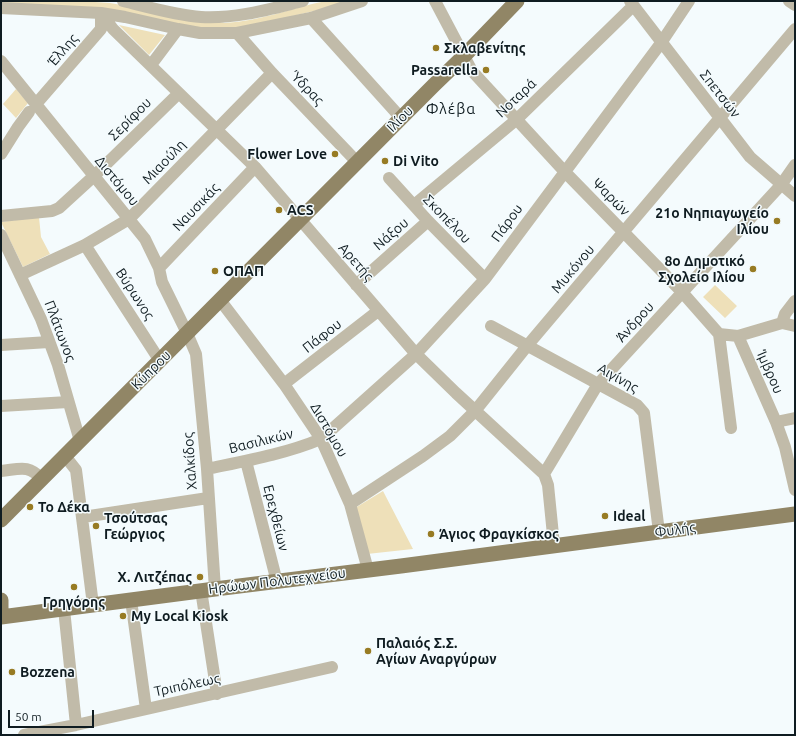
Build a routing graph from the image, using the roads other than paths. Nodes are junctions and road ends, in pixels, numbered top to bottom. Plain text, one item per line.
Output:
1 (123, 1) edge
2 (303, 1) edge
3 (362, 1) edge
4 (435, 1) edge
5 (517, 1) edge
6 (689, 1) edge
7 (789, 1) edge
8 (631, 4) edge
9 (795, 6) edge
10 (254, 7) edge
11 (3, 11) edge
12 (101, 13) junction
13 (311, 18) junction
14 (795, 28) edge
15 (178, 29) junction
16 (237, 33) junction
17 (660, 43) junction
18 (464, 56) junction
19 (1, 61) edge
20 (151, 65) junction
21 (272, 73) junction
22 (178, 94) junction
23 (32, 108) junction
24 (401, 118) junction
25 (720, 118) junction
26 (516, 120) junction
27 (216, 130) junction
28 (1, 154) edge
29 (357, 162) junction
30 (795, 166) edge
31 (255, 167) junction
32 (564, 171) junction
33 (94, 176) junction
34 (389, 178) dead end
35 (781, 185) junction
36 (795, 196) edge
37 (414, 205) junction
38 (1, 216) edge
39 (129, 219) junction
40 (301, 219) junction
41 (428, 221) junction
42 (624, 232) junction
43 (1, 235) edge
44 (85, 245) junction
45 (159, 268) junction
46 (20, 275) junction
47 (485, 279) junction
48 (356, 285) junction
49 (682, 292) junction
50 (220, 300) junction
51 (795, 301) edge
52 (378, 311) junction
53 (782, 323) junction
54 (491, 326) dead end
55 (795, 326) edge
56 (188, 333) junction
57 (719, 334) junction
58 (738, 336) junction
59 (50, 342) junction
60 (1, 345) edge
61 (528, 346) junction
62 (416, 354) junction
63 (160, 361) junction
64 (284, 384) junction
65 (598, 384) junction
66 (68, 402) junction
67 (1, 406) edge
68 (475, 411) junction
69 (795, 418) edge
70 (776, 422) junction
71 (731, 428) dead end
72 (321, 439) junction
73 (80, 441) junction
74 (65, 456) junction
75 (246, 461) junction
76 (207, 469) junction
77 (1, 471) edge
78 (544, 474) junction
79 (42, 479) junction
80 (795, 490) edge
81 (208, 498) junction
82 (350, 504) junction
83 (795, 514) edge
84 (83, 517) junction
85 (1, 520) edge
86 (660, 532) junction
87 (554, 545) junction
88 (368, 570) junction
89 (277, 582) junction
90 (208, 590) junction
91 (1, 600) edge
92 (131, 600) junction
93 (93, 605) junction
94 (64, 609) junction
95 (1, 614) edge
96 (1, 617) edge
97 (332, 667) dead end
98 (217, 694) junction
99 (146, 709) junction
100 (76, 725) junction
101 (24, 735) edge

1 - 10 street
2 - 10 street
3 - 13 street
4 - 18 street, Ψαρών
5 - 18 main road, Ιλίου
6 - 17 street, Πάρου
7 - 9 street
8 - 17 street, Σπετσών
8 - 26 street, Νοταρά
11 - 12 street
12 - 15 street
12 - 20 street, Αρετής
12 - 23 street, Έλλης
13 - 16 street
13 - 24 street
14 - 25 street, Μυκόνου
15 - 16 street
15 - 20 street
16 - 21 street, Ύδρας
17 - 25 street, Σπετσών
17 - 32 street, Πάρου
18 - 24 main road, Ιλίου
18 - 26 street, Ψαρών
19 - 23 street, Διστόμου
20 - 22 street, Αρετής
21 - 27 street, Μιαούλη
21 - 29 street, Ύδρας
22 - 27 street, Αρετής
22 - 33 street, Σερίφου
23 - 28 street, Έλλης
23 - 33 street, Διστόμου
24 - 29 main road, Ιλίου
25 - 35 street, Σπετσών
25 - 42 street, Μυκόνου
26 - 32 street, Ψαρών
26 - 37 street, Νοταρά
27 - 31 street, Αρετής
27 - 39 street, Μιαούλη
29 - 40 main road, Ιλίου
30 - 35 street, Άνδρου
31 - 40 street, Αρετής
31 - 45 street, Ναυσικάς
32 - 42 street, Ψαρών
32 - 47 street, Πάρου
33 - 38 street, Σερίφου
33 - 39 street, Διστόμου
34 - 37 street, Σκοπέλου
35 - 36 street, Σπετσών
35 - 49 street, Άνδρου
37 - 41 street, Σκοπέλου
39 - 44 street, Μιαούλη
39 - 45 street, Διστόμου
40 - 48 street, Αρετής
40 - 50 main road, Κύπρου
41 - 47 street, Σκοπέλου
41 - 48 street, Νάξου
42 - 49 street, Ψαρών
42 - 61 street, Μυκόνου
43 - 46 street, Πλάτωνος
44 - 46 street, Μιαούλη
44 - 63 street, Βύρωνος
45 - 56 street, Διστόμου
46 - 59 street, Πλάτωνος
47 - 62 street, Πάρου
48 - 52 street, Αρετής
49 - 57 street, Ψαρών
49 - 65 street, Άνδρου
50 - 56 main road, Κύπρου
50 - 64 street, Διστόμου
51 - 53 street
52 - 62 street, Αρετής
52 - 64 street, Πάφου
53 - 55 street
53 - 58 street
54 - 61 street, Αιγίνης
56 - 63 main road, Κύπρου
56 - 76 street, Χαλκίδος
57 - 58 street
57 - 71 street
58 - 70 street, Ίμβρου
59 - 60 street
59 - 66 street, Πλάτωνος
61 - 65 street, Αιγίνης
61 - 68 street, Μυκόνου
62 - 68 street, Αρετής
62 - 72 street, Πάρου
63 - 73 main road, Κύπρου
64 - 72 street, Διστόμου
65 - 78 street, Άνδρου
65 - 86 street, Αιγίνης
66 - 67 street
66 - 73 street, Πλάτωνος
68 - 78 street, Αρετής
68 - 82 street, Μυκόνου
69 - 70 street
70 - 80 street, Ίμβρου
72 - 75 street, Βασιλικών
72 - 82 street, Διστόμου
73 - 74 main road, Κύπρου
74 - 79 main road, Κύπρου
74 - 84 street
75 - 76 street, Βασιλικών
75 - 89 street, Ερεχθείων
76 - 81 street, Χαλκίδος
77 - 79 street
78 - 87 street
79 - 85 main road, Κύπρου
81 - 84 street
81 - 90 street, Χαλκίδος
82 - 88 street, Διστόμου
83 - 86 main road, Φυλής
84 - 93 street
86 - 87 main road, Φυλής
87 - 88 main road, Ηρώων Πολυτεχνείου
88 - 89 main road, Ηρώων Πολυτεχνείου
89 - 90 main road, Ηρώων Πολυτεχνείου
90 - 92 main road, Ηρώων Πολυτεχνείου
90 - 98 street, Χαλκίδος
91 - 95 main road
92 - 93 main road, Ηρώων Πολυτεχνείου
92 - 99 street
93 - 94 main road, Ηρώων Πολυτεχνείου
94 - 96 main road, Ηρώων Πολυτεχνείου
94 - 100 street
97 - 98 street, Τριπόλεως
98 - 99 street, Τριπόλεως
99 - 100 street, Τριπόλεως
100 - 101 street, Τριπόλεως

